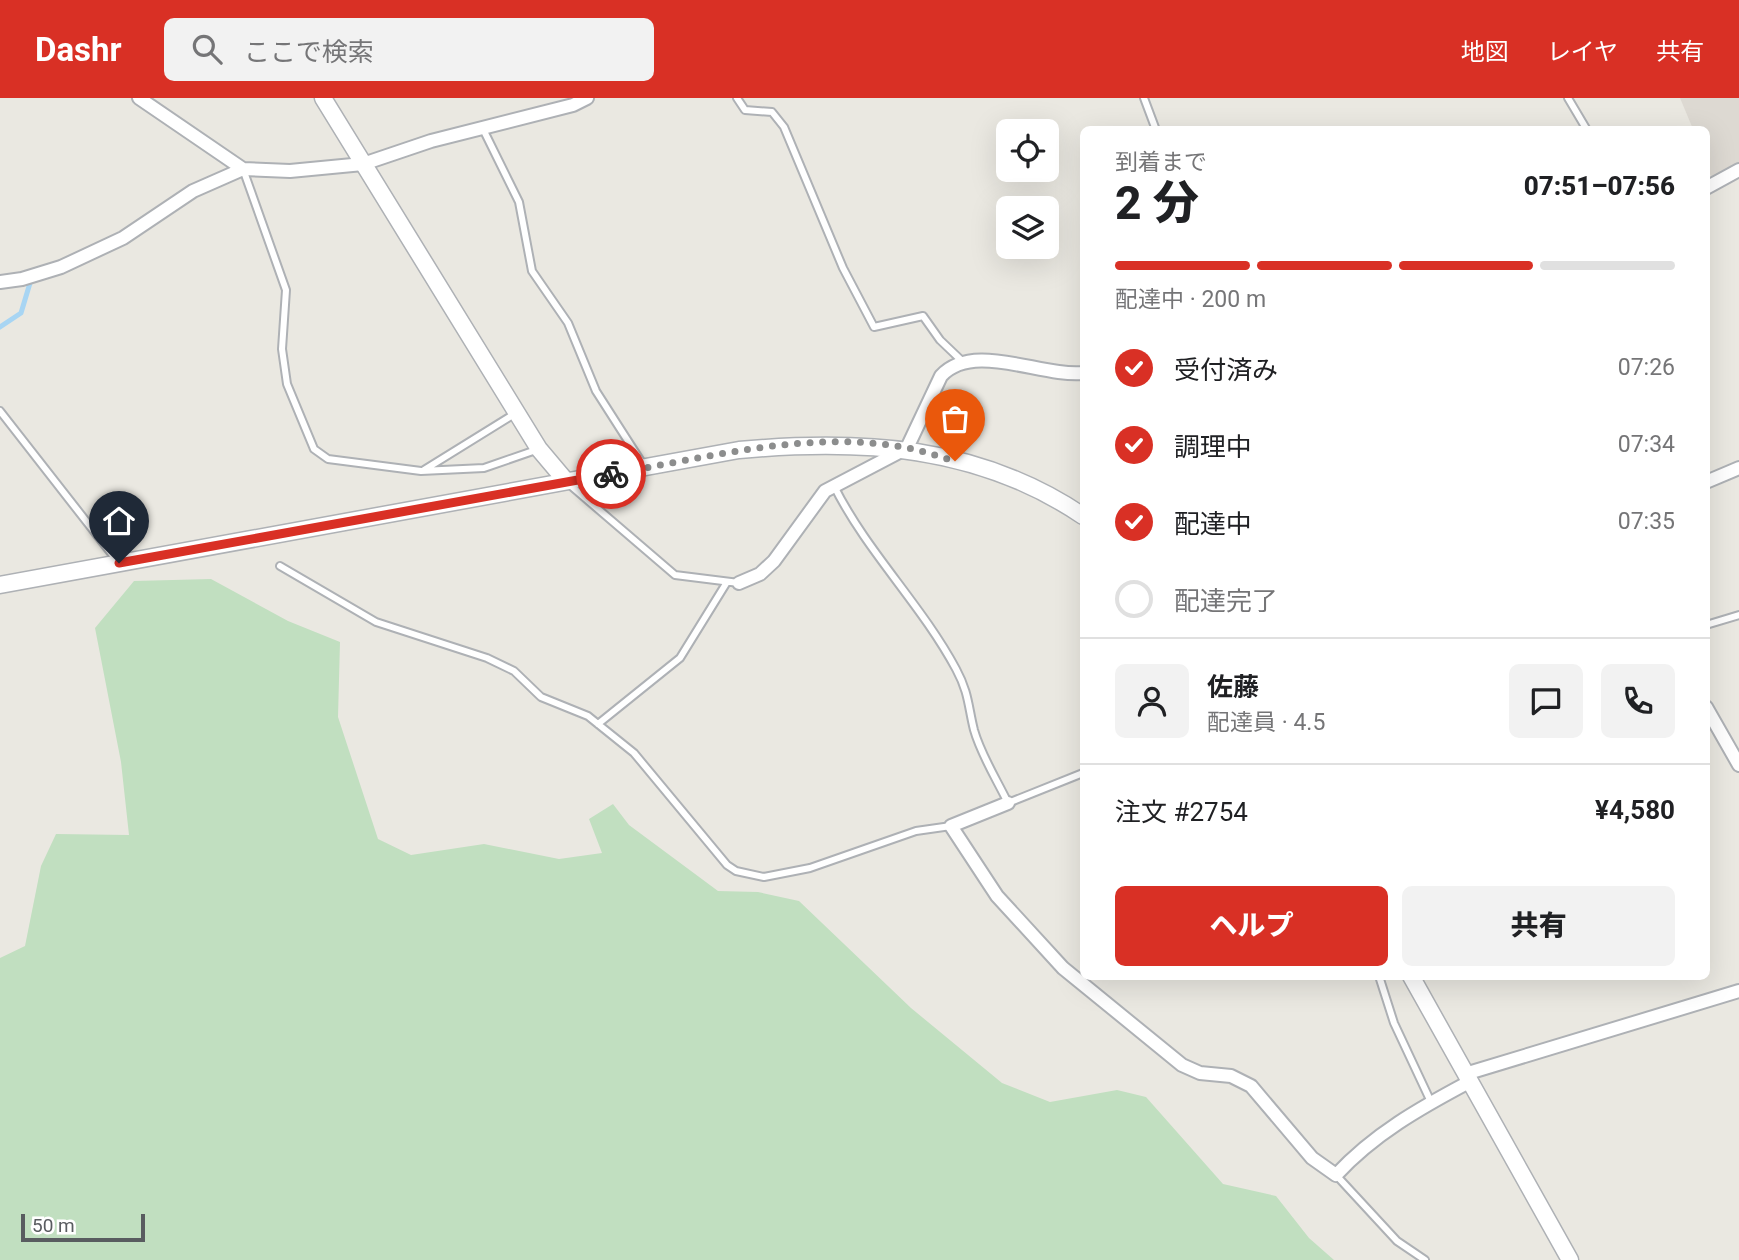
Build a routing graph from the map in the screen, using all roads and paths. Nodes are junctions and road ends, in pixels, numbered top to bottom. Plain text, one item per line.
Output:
1 (139, 98) edge
2 (323, 98) edge
3 (587, 98) edge
4 (737, 98) edge
5 (1144, 98) edge
6 (1567, 98) edge
7 (1154, 126) edge
8 (1584, 126) edge
9 (482, 127) junction
10 (363, 164) junction
11 (243, 169) junction
12 (1739, 170) edge
13 (1710, 186) edge
14 (0, 282) edge
15 (962, 361) junction
16 (1080, 373) edge
17 (0, 411) edge
18 (517, 412) junction
19 (907, 448) junction
20 (539, 449) junction
21 (646, 468) junction
22 (1739, 468) edge
23 (421, 471) junction
24 (1710, 480) edge
25 (566, 481) junction
26 (834, 484) junction
27 (1080, 514) edge
28 (119, 563) junction
29 (280, 566) dead end
30 (733, 582) junction
31 (0, 585) edge
32 (1739, 614) edge
33 (1710, 624) edge
34 (1710, 714) edge
35 (598, 724) junction
36 (1739, 765) edge
37 (1080, 774) edge
38 (1007, 803) junction
39 (951, 826) junction
40 (1379, 980) edge
41 (1413, 980) edge
42 (1739, 990) edge
43 (1467, 1078) junction
44 (1431, 1102) junction
45 (1336, 1175) junction
46 (1425, 1260) edge
47 (1570, 1260) edge

1 - 11 street
2 - 10 street
3 - 9 street
4 - 15 lane
5 - 7 lane
6 - 8 lane
9 - 10 street
9 - 21 lane
10 - 11 street
10 - 18 street
11 - 14 street
11 - 23 lane
12 - 13 street
15 - 16 street
15 - 19 street
17 - 28 lane
18 - 20 street
18 - 23 lane
19 - 21 street
19 - 26 street
19 - 27 street
20 - 23 lane
20 - 25 street
21 - 25 street
22 - 24 street
25 - 28 street
25 - 30 lane
26 - 30 street
26 - 38 lane
28 - 31 street
29 - 35 lane
30 - 35 lane
32 - 33 lane
34 - 36 street
35 - 39 lane
37 - 38 lane
38 - 39 street
39 - 45 street
40 - 44 lane
41 - 43 street
42 - 43 street
43 - 44 street
43 - 47 street
44 - 45 street
45 - 46 lane

